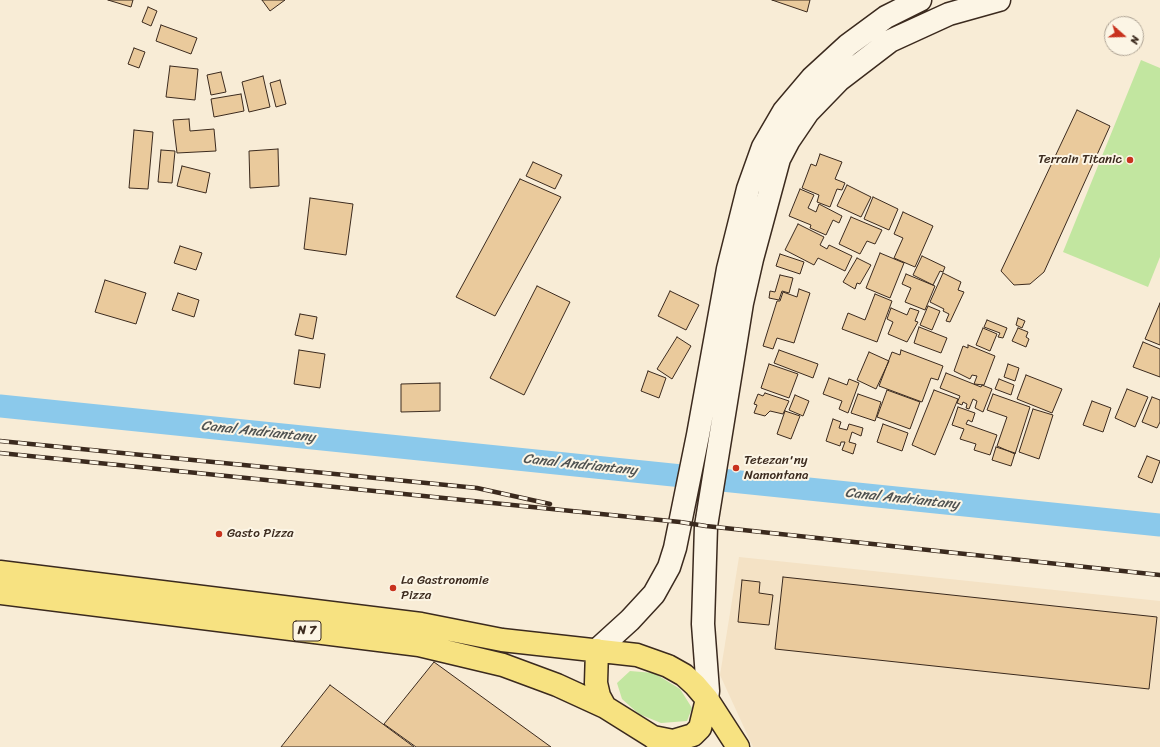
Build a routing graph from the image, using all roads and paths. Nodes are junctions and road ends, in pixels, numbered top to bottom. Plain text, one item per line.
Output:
1 (920, 0) edge
2 (999, 0) edge
3 (709, 436) junction
4 (0, 572) edge
5 (0, 593) edge
6 (597, 650) junction
7 (707, 699) junction
8 (605, 707) junction
9 (659, 742) edge
10 (738, 747) edge

1 - 3 street
2 - 3 street
3 - 6 street
3 - 7 street
4 - 6 main road, N 7
5 - 8 main road, N 7
6 - 7 main road
6 - 8 main road
7 - 9 main road
7 - 10 main road
8 - 9 main road

